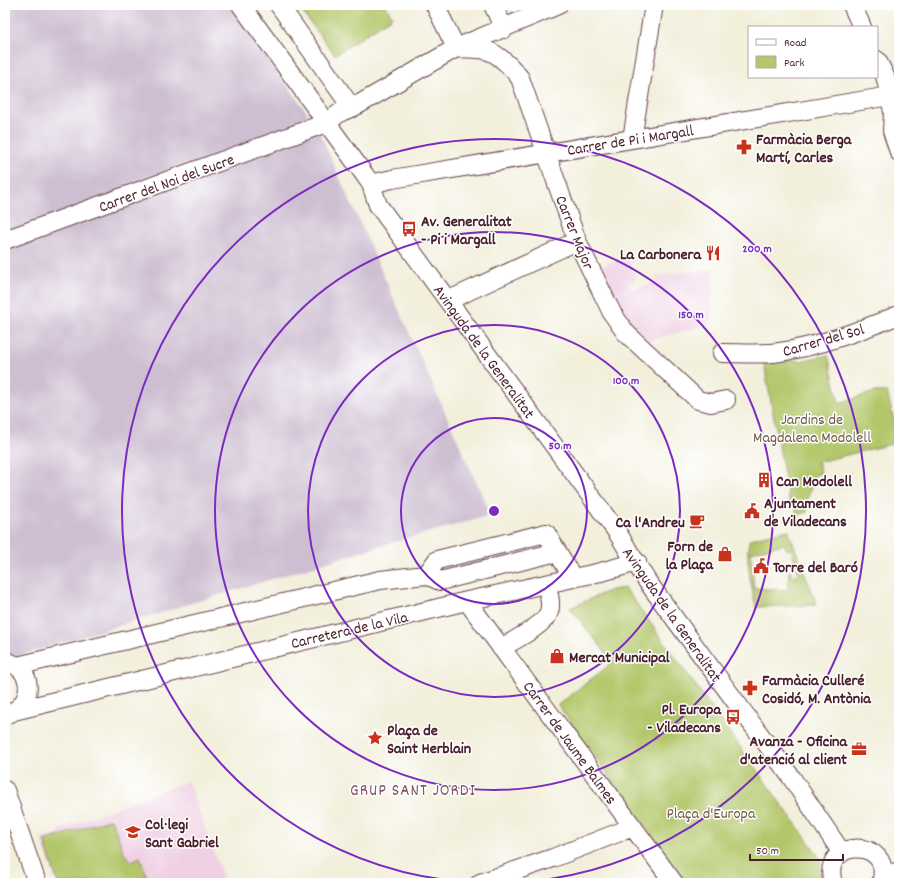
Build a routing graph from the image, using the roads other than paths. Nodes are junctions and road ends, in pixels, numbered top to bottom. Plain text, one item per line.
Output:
1 (241, 5) edge
2 (279, 5) edge
3 (435, 5) edge
4 (494, 5) edge
5 (558, 5) edge
6 (654, 5) edge
7 (852, 5) edge
8 (862, 26) edge
9 (504, 29) junction
10 (456, 48) junction
11 (878, 62) edge
12 (894, 94) edge
13 (352, 108) junction
14 (326, 123) junction
15 (632, 139) junction
16 (546, 152) junction
17 (899, 152) edge
18 (371, 184) junction
19 (5, 240) edge
20 (577, 241) junction
21 (449, 300) junction
22 (899, 314) edge
23 (722, 353) dead end
24 (726, 400) dead end
25 (557, 552) junction
26 (637, 562) junction
27 (426, 575) junction
28 (573, 578) junction
29 (547, 584) junction
30 (467, 601) junction
31 (501, 648) junction
32 (9, 660) edge
33 (28, 685) junction
34 (61, 698) junction
35 (11, 712) edge
36 (5, 790) edge
37 (633, 827) junction
38 (842, 853) junction
39 (888, 876) edge
40 (36, 883) edge
41 (480, 883) edge
42 (674, 883) edge
43 (833, 883) edge

1 - 14 street, Avinguda de la Generalitat
2 - 13 street
3 - 10 street
4 - 9 street
5 - 9 street, Carrer del Noi del Sucre
6 - 15 street
7 - 8 street
9 - 10 street, Carrer del Noi del Sucre
10 - 13 street, Carrer del Noi del Sucre
10 - 16 street, Carrer Major
11 - 12 street
12 - 15 street, Carrer de Pi i Margall
12 - 17 street
13 - 14 street, Carrer del Noi del Sucre
14 - 18 street, Avinguda de la Generalitat
14 - 19 street, Carrer del Noi del Sucre
15 - 16 street, Carrer de Pi i Margall
16 - 18 street, Carrer de Pi i Margall
16 - 20 street, Carrer Major
18 - 21 street, Avinguda de la Generalitat
20 - 21 street
20 - 24 street, Carrer Major
21 - 26 street, Avinguda de la Generalitat
22 - 23 street, Carrer del Sol
25 - 27 street
25 - 27 street
25 - 28 street
26 - 28 street, Carretera de la Vila
26 - 38 street, Avinguda de la Generalitat
27 - 32 street
28 - 29 street, Carretera de la Vila
29 - 30 street, Carretera de la Vila
29 - 31 street
30 - 31 street, Carrer de Jaume Balmes
30 - 34 street, Carretera de la Vila
31 - 37 street, Carrer de Jaume Balmes
32 - 33 street
33 - 34 street
33 - 35 street
34 - 35 street, Carretera de la Vila
36 - 40 street
37 - 41 street
37 - 42 street, Carrer de Jaume Balmes
38 - 39 street
38 - 43 street

